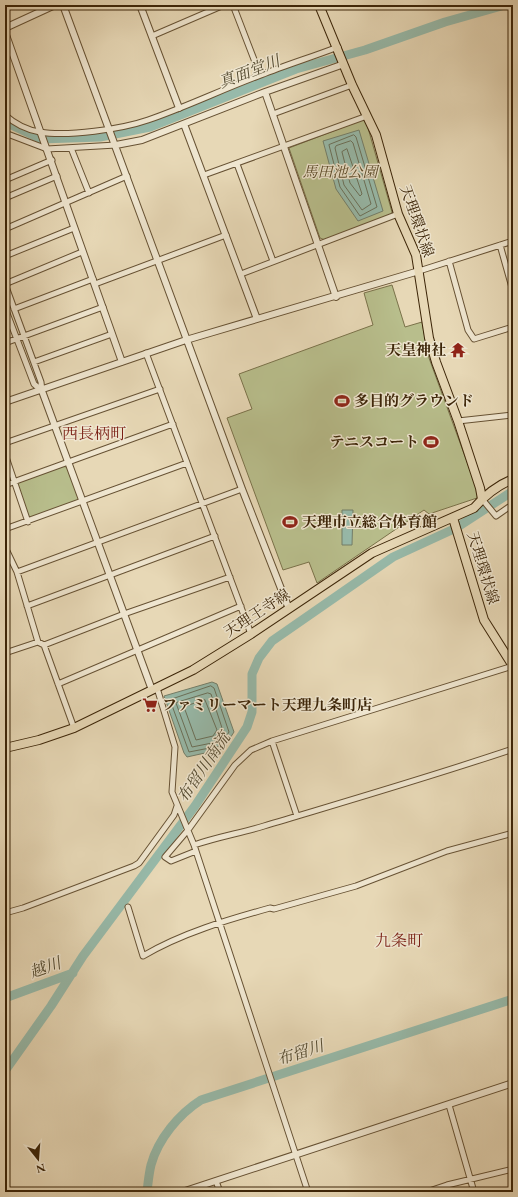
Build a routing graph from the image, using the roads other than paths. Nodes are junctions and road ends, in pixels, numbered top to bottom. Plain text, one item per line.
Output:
1 (55, 5) edge
2 (63, 5) edge
3 (140, 5) edge
4 (224, 5) edge
5 (233, 5) edge
6 (319, 5) edge
7 (5, 28) edge
8 (5, 32) edge
9 (152, 36) junction
10 (339, 50) junction
11 (344, 62) junction
12 (260, 75) junction
13 (352, 85) junction
14 (265, 92) junction
15 (178, 108) junction
16 (273, 114) junction
17 (5, 115) edge
18 (367, 116) junction
19 (184, 124) junction
20 (109, 129) junction
21 (5, 133) edge
22 (42, 133) junction
23 (115, 143) junction
24 (284, 146) junction
25 (47, 148) junction
26 (71, 148) junction
27 (52, 160) junction
28 (237, 164) junction
29 (57, 176) junction
30 (127, 176) junction
31 (204, 176) junction
32 (5, 180) edge
33 (89, 193) junction
34 (5, 198) edge
35 (66, 203) junction
36 (398, 214) junction
37 (74, 228) junction
38 (5, 229) edge
39 (226, 235) junction
40 (513, 241) edge
41 (318, 244) junction
42 (500, 245) junction
43 (82, 252) junction
44 (5, 256) edge
45 (159, 261) junction
46 (273, 261) junction
47 (449, 261) junction
48 (419, 271) junction
49 (240, 274) junction
50 (94, 282) junction
51 (5, 284) edge
52 (513, 291) edge
53 (336, 297) junction
54 (103, 307) junction
55 (5, 308) edge
56 (14, 309) junction
57 (257, 319) junction
58 (513, 327) edge
59 (112, 334) junction
60 (25, 336) junction
61 (17, 338) junction
62 (186, 340) junction
63 (5, 343) edge
64 (146, 353) junction
65 (34, 362) junction
66 (122, 362) junction
67 (160, 389) junction
68 (42, 390) junction
69 (5, 402) edge
70 (513, 415) edge
71 (458, 421) junction
72 (172, 424) junction
73 (55, 426) junction
74 (5, 443) edge
75 (5, 454) edge
76 (67, 462) junction
77 (187, 463) junction
78 (513, 479) edge
79 (14, 482) junction
80 (5, 485) edge
81 (242, 489) junction
82 (483, 500) junction
83 (82, 502) junction
84 (202, 504) junction
85 (513, 509) edge
86 (454, 520) junction
87 (28, 522) junction
88 (5, 529) edge
89 (214, 536) junction
90 (98, 542) junction
91 (5, 547) edge
92 (16, 572) junction
93 (110, 576) junction
94 (230, 577) junction
95 (27, 606) junction
96 (241, 606) junction
97 (289, 609) junction
98 (124, 614) junction
99 (251, 634) junction
100 (38, 642) junction
101 (44, 645) junction
102 (138, 651) junction
103 (5, 653) edge
104 (513, 666) edge
105 (58, 684) junction
106 (154, 689) junction
107 (74, 728) junction
108 (272, 741) junction
109 (5, 748) edge
110 (513, 749) edge
111 (178, 808) junction
112 (297, 816) junction
113 (187, 828) junction
114 (513, 833) edge
115 (194, 845) junction
116 (196, 851) junction
117 (128, 907) dead end
118 (5, 913) edge
119 (219, 923) junction
120 (513, 1083) edge
121 (449, 1105) junction
122 (296, 1156) junction
123 (513, 1169) edge
124 (471, 1179) junction
125 (216, 1181) junction
126 (182, 1192) edge
127 (220, 1192) edge
128 (308, 1192) edge
129 (426, 1192) edge
130 (474, 1192) edge

1 - 7 street
2 - 20 street
3 - 9 street
4 - 9 street
5 - 12 street
6 - 10 main road, 天理環状線
8 - 22 street
9 - 15 street
10 - 11 main road, 天理環状線
10 - 12 street
11 - 13 main road, 天理環状線
11 - 14 street
12 - 15 street
13 - 16 street
13 - 18 main road, 天理環状線
14 - 16 street
14 - 19 street
15 - 20 street
16 - 24 street
17 - 22 street
18 - 24 street
18 - 36 main road, 天理環状線
19 - 23 street
19 - 31 street
20 - 22 street
20 - 23 street
21 - 25 street
22 - 25 street
23 - 26 street
23 - 30 street
24 - 28 street
24 - 41 street
25 - 26 street
25 - 27 street
26 - 33 street
27 - 29 street
27 - 32 street
28 - 31 street
28 - 46 street
29 - 34 street
29 - 35 street
30 - 33 street
30 - 45 street
31 - 39 street
33 - 35 street
35 - 37 street
35 - 38 street
36 - 41 street
36 - 48 main road, 天理環状線
37 - 43 street
37 - 44 street
39 - 45 street
39 - 49 street
40 - 42 street
41 - 46 street
41 - 53 street
42 - 47 street
42 - 52 street
43 - 50 street
43 - 51 street
45 - 50 street
45 - 62 street
46 - 49 street
47 - 48 street
47 - 58 street
48 - 53 street
48 - 71 main road, 天理環状線
49 - 57 street
50 - 54 street
50 - 56 street
51 - 56 street
53 - 57 street
54 - 59 street
54 - 60 street
55 - 61 street
56 - 60 street
57 - 62 street
59 - 65 street
59 - 66 street
60 - 61 street
60 - 65 street
61 - 63 street
61 - 68 street
62 - 64 street
62 - 81 street
64 - 66 street
64 - 67 street
65 - 68 street
66 - 68 street
67 - 72 street
67 - 73 street
68 - 69 street
68 - 73 street
70 - 71 street
71 - 82 main road, 天理環状線
72 - 76 street
72 - 77 street
73 - 74 street
73 - 76 street
75 - 79 street
76 - 79 street
76 - 83 street
77 - 83 street
77 - 84 street
78 - 82 main road, 天理王寺線
79 - 80 street
79 - 87 street
81 - 84 street
81 - 97 street
82 - 85 street
82 - 86 main road, 天理王寺線
83 - 87 street
83 - 90 street
84 - 89 street
84 - 90 street
86 - 97 main road, 天理王寺線
86 - 104 main road, 天理環状線
87 - 88 street
89 - 93 street
89 - 94 street
90 - 92 street
90 - 93 street
91 - 92 street
92 - 95 street
93 - 95 street
93 - 98 street
94 - 96 street
94 - 98 street
95 - 100 street
96 - 99 street
96 - 102 street
97 - 99 main road, 天理王寺線
98 - 101 street
98 - 102 street
99 - 106 main road, 天理王寺線
100 - 101 street
100 - 103 street
101 - 105 street
102 - 105 street
102 - 106 street
104 - 108 street
105 - 107 street
106 - 107 main road, 天理王寺線
106 - 111 street
107 - 109 main road, 天理王寺線
108 - 112 street
108 - 113 street
110 - 112 street
111 - 113 street
111 - 118 street
112 - 115 street
113 - 115 street
113 - 116 street
114 - 119 street
115 - 116 street
116 - 119 street
117 - 119 street
119 - 122 street
120 - 121 street
121 - 122 street
121 - 124 street
122 - 125 street
122 - 128 street
123 - 124 street
124 - 129 street
124 - 130 street
125 - 126 street
125 - 127 street

